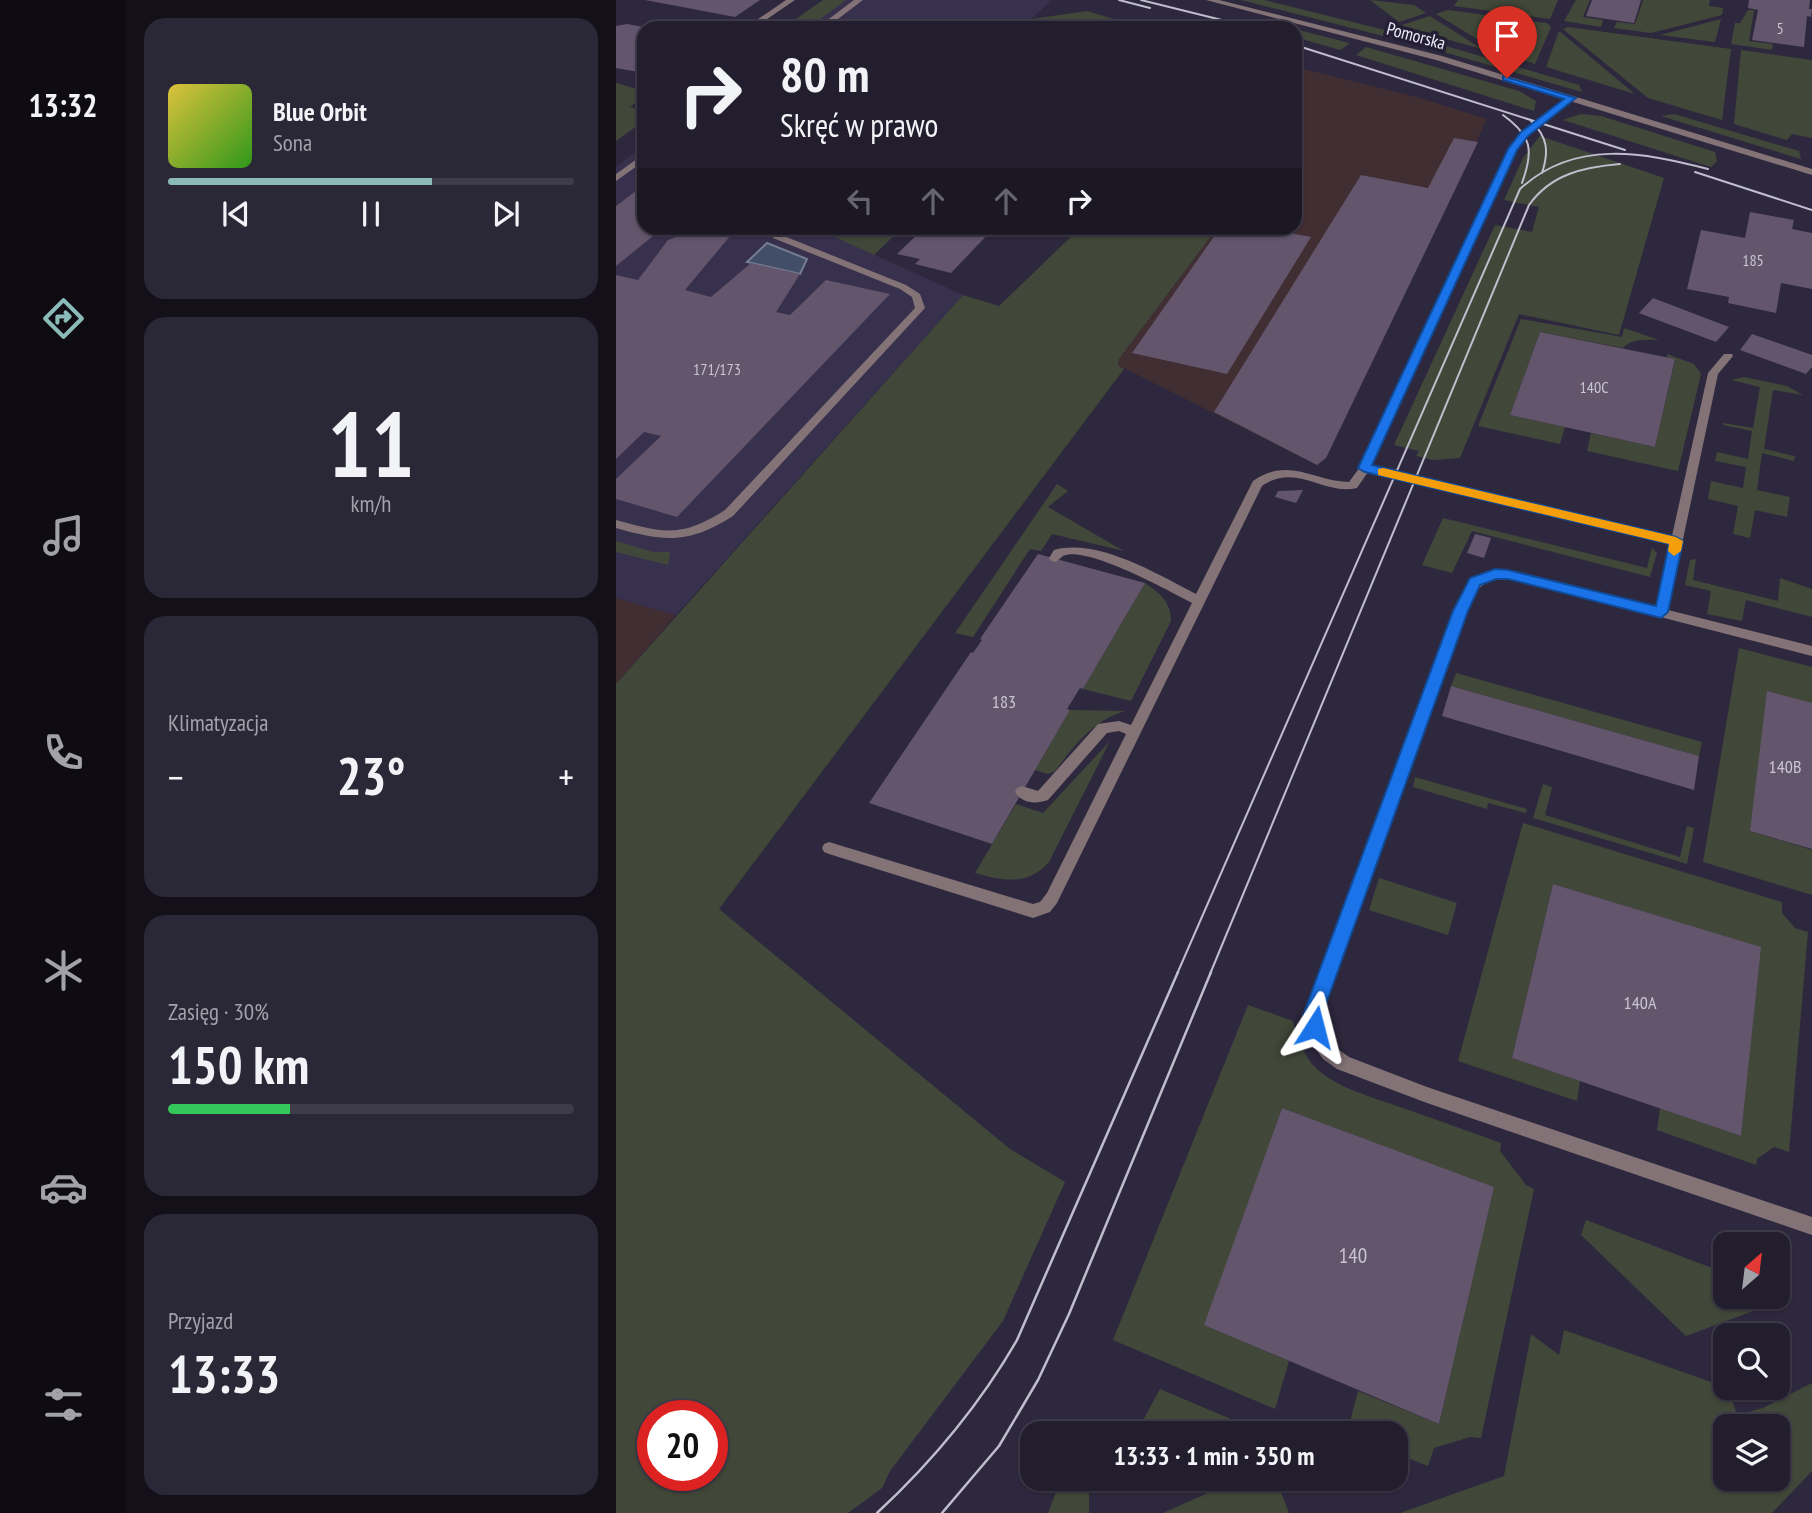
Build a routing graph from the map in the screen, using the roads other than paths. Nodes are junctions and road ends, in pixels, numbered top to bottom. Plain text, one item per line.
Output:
1 (791, 0) edge
2 (859, 0) edge
3 (1210, 0) edge
4 (760, 21) edge
5 (830, 21) edge
6 (1293, 21) edge
7 (1302, 23) edge
8 (1571, 98) junction
9 (637, 162) edge
10 (1812, 172) edge
11 (616, 178) edge
12 (776, 236) dead end
13 (1728, 355) dead end
14 (1365, 468) junction
15 (616, 524) edge
16 (1676, 541) junction
17 (1055, 558) dead end
18 (1199, 601) junction
19 (1661, 612) junction
20 (1812, 651) edge
21 (1135, 732) junction
22 (1023, 792) dead end
23 (829, 848) dead end
24 (1812, 1226) edge

1 - 4 street
2 - 5 street
3 - 6 street, Pomorska
7 - 8 street, Pomorska
8 - 10 street, Pomorska
8 - 14 street
9 - 11 street
12 - 15 street
13 - 16 street
14 - 16 street
14 - 18 street
16 - 19 street
17 - 18 street
18 - 21 street
19 - 20 street
19 - 24 street
21 - 22 street
21 - 23 street

